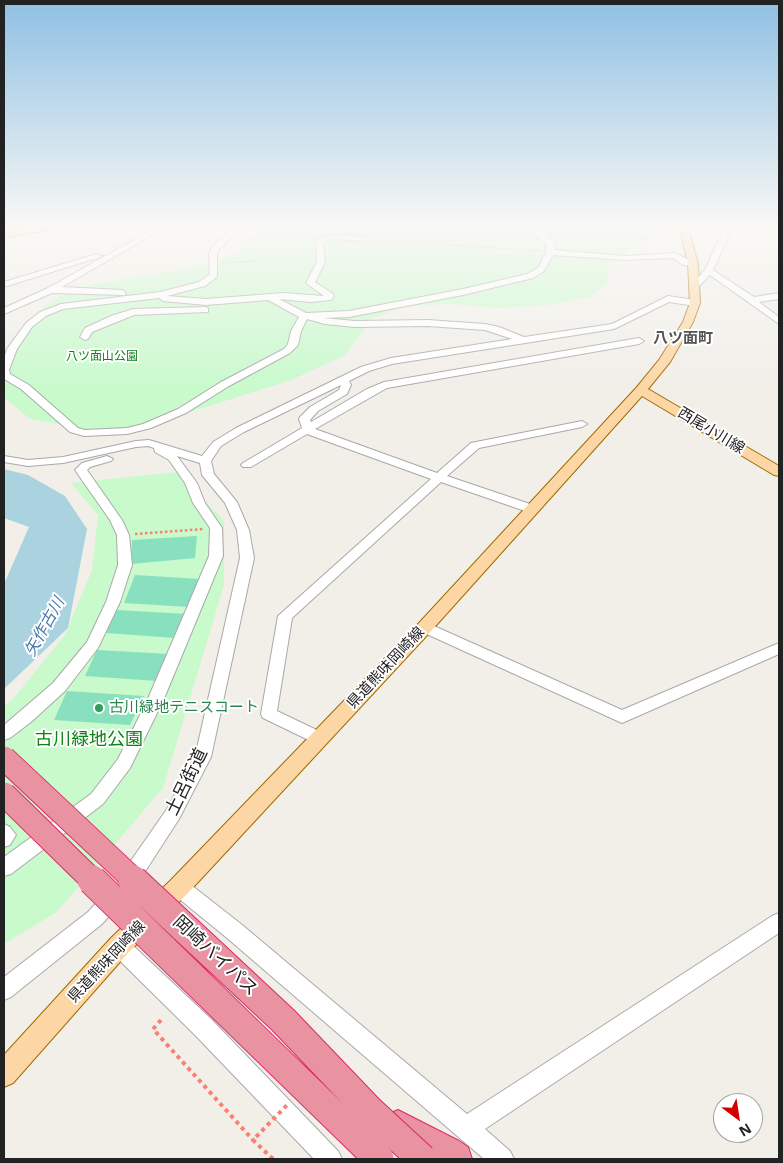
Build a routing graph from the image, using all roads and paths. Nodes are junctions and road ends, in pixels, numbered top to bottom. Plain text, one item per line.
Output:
1 (66, 281) edge
2 (207, 281) edge
3 (311, 281) edge
4 (505, 281) edge
5 (696, 281) edge
6 (722, 281) edge
7 (51, 290) junction
8 (143, 296) junction
9 (779, 296) edge
10 (274, 299) junction
11 (752, 300) junction
12 (695, 303) junction
13 (4, 311) edge
14 (304, 316) junction
15 (779, 321) edge
16 (85, 337) dead end
17 (524, 340) junction
18 (639, 341) dead end
19 (343, 380) junction
20 (641, 390) junction
21 (582, 424) dead end
22 (308, 430) junction
23 (217, 444) junction
24 (146, 446) junction
25 (185, 454) junction
26 (4, 459) edge
27 (205, 461) junction
28 (247, 466) dead end
29 (779, 472) edge
30 (440, 478) junction
31 (532, 509) junction
32 (116, 520) joint
33 (216, 528) junction
34 (123, 535) junction
35 (425, 628) junction
36 (779, 648) edge
37 (4, 734) edge
38 (319, 739) junction
39 (4, 758) edge
40 (4, 794) edge
41 (4, 832) edge
42 (4, 839) edge
43 (7, 864) edge
44 (179, 887) junction
45 (779, 922) edge
46 (119, 946) junction
47 (4, 990) edge
48 (161, 1020) dead end
49 (4, 1074) edge
50 (288, 1104) dead end
51 (370, 1111) junction
52 (466, 1128) junction
53 (253, 1140) junction
54 (273, 1159) edge
55 (330, 1159) edge
56 (379, 1159) edge
57 (422, 1159) edge
58 (456, 1159) edge
59 (502, 1159) edge

1 - 7 street
2 - 8 street
3 - 10 street
4 - 14 street
5 - 12 main road, 県道熊味岡崎線
6 - 11 street
7 - 8 street
7 - 13 street
8 - 10 street
8 - 14 street
9 - 11 street
10 - 14 street
10 - 16 street
11 - 15 street
12 - 17 street
12 - 20 main road, 県道熊味岡崎線
14 - 17 street
17 - 19 street
18 - 22 street
19 - 22 street
19 - 23 street
20 - 29 main road, 西尾小川線
20 - 31 main road, 県道熊味岡崎線
21 - 30 street
22 - 28 street
22 - 30 street
23 - 25 street
23 - 27 street
24 - 25 street
24 - 26 street
24 - 32 street
24 - 33 street
25 - 27 street
27 - 47 street, 土呂街道
30 - 31 street
30 - 38 street
31 - 35 main road, 県道熊味岡崎線
32 - 34 street
33 - 34 path
33 - 43 street
34 - 37 street
35 - 36 street
35 - 38 main road, 県道熊味岡崎線
38 - 44 main road, 県道熊味岡崎線
39 - 51 highway, 岡崎バイパス, bridge
40 - 56 highway, 岡崎バイパス, bridge
41 - 42 street
44 - 46 main road, 県道熊味岡崎線
44 - 52 street
45 - 52 street
46 - 49 main road, 県道熊味岡崎線
46 - 55 street
48 - 53 path
50 - 53 path, bridge
51 - 57 highway, 岡崎バイパス, bridge
51 - 58 highway, bridge
52 - 59 street
53 - 54 path, bridge

